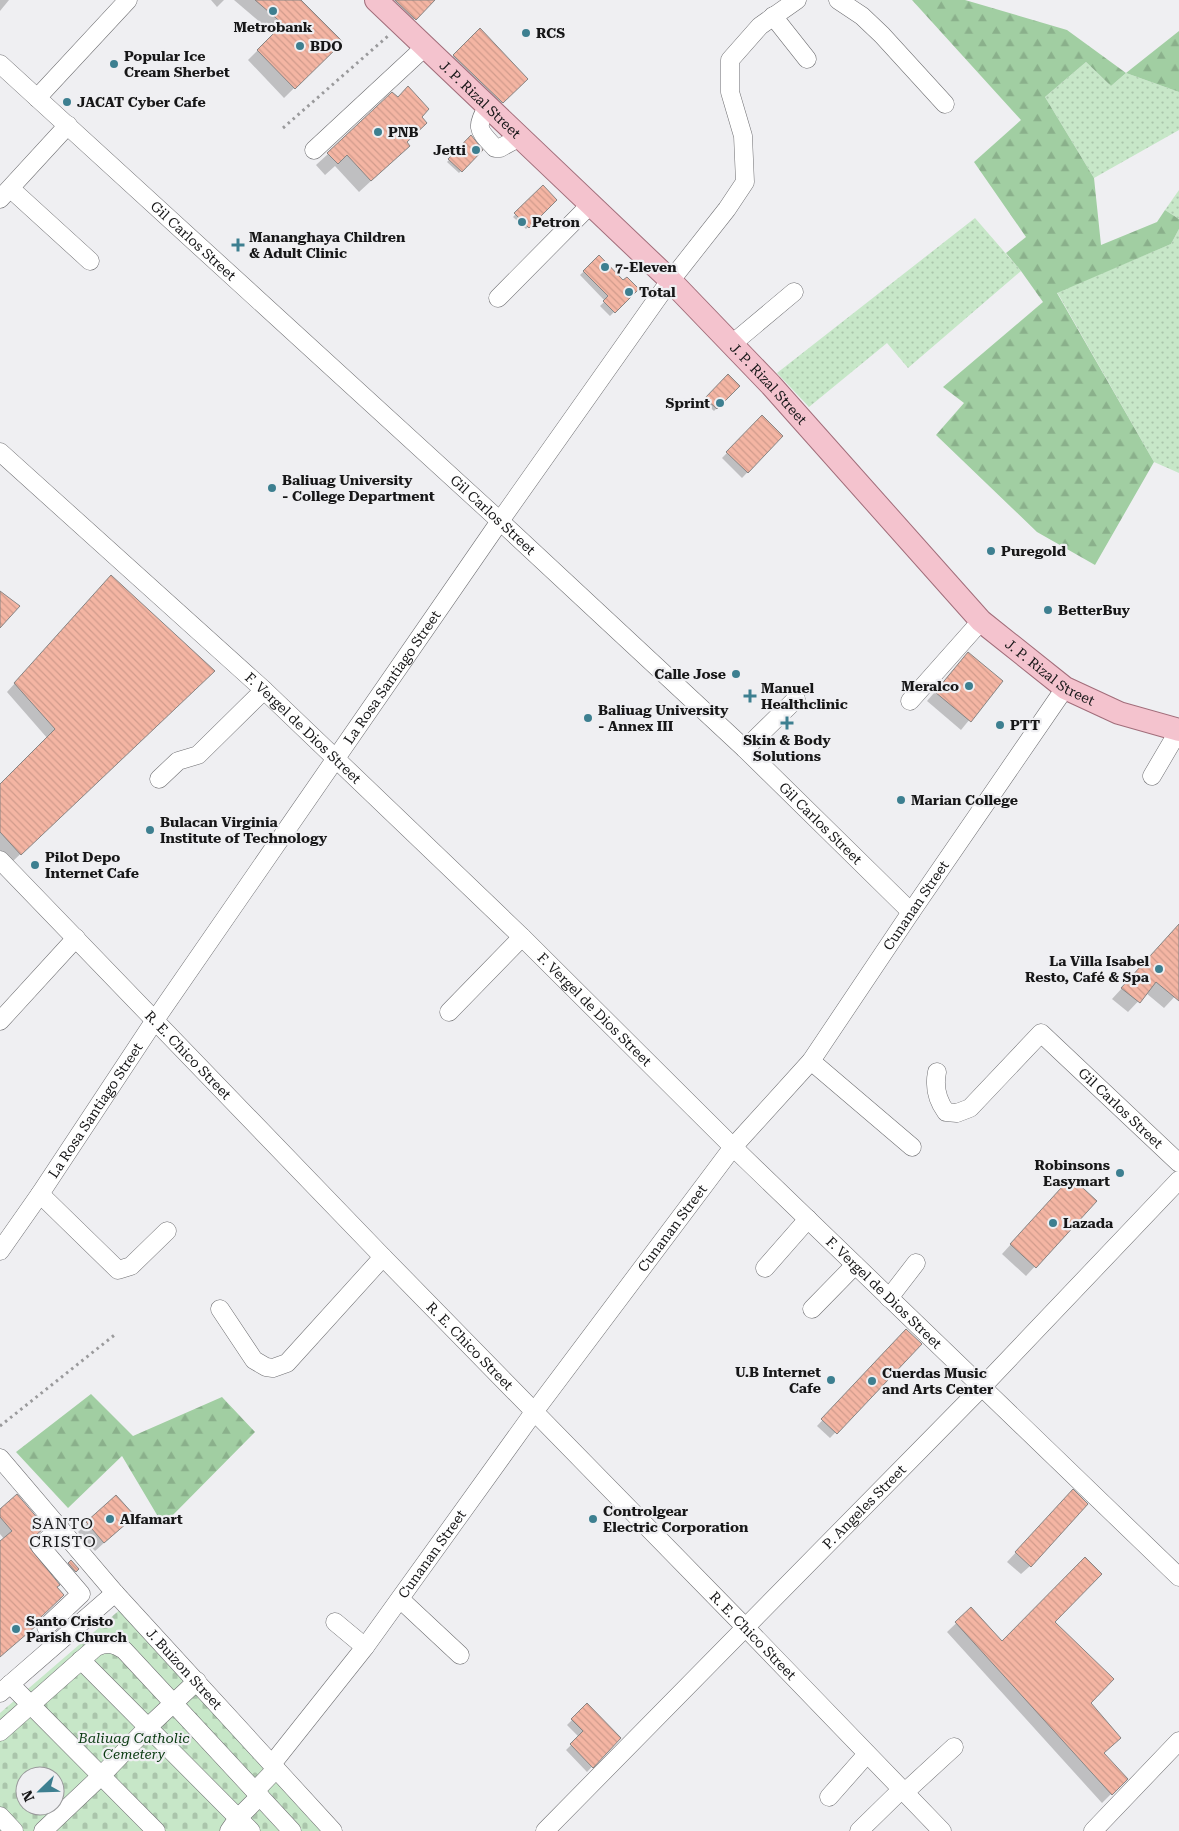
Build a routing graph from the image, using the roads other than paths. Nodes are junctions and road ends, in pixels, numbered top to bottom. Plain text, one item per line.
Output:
1 (128, 0) edge
2 (376, 0) edge
3 (797, 0) edge
4 (838, 0) edge
5 (773, 16) junction
6 (425, 47) junction
7 (807, 59) dead end
8 (0, 64) edge
9 (37, 98) junction
10 (945, 104) dead end
11 (68, 125) junction
12 (314, 150) dead end
13 (5, 194) edge
14 (590, 204) junction
15 (90, 261) dead end
16 (670, 280) junction
17 (794, 292) dead end
18 (498, 298) dead end
19 (732, 344) junction
20 (0, 452) edge
21 (500, 521) junction
22 (981, 621) junction
23 (1065, 688) junction
24 (264, 690) junction
25 (796, 699) dead end
26 (910, 701) dead end
27 (1179, 730) edge
28 (745, 749) junction
29 (335, 758) junction
30 (1152, 776) dead end
31 (159, 779) dead end
32 (0, 860) edge
33 (910, 912) junction
34 (522, 937) junction
35 (76, 938) junction
36 (448, 1012) dead end
37 (155, 1020) junction
38 (0, 1021) edge
39 (811, 1061) junction
40 (937, 1072) dead end
41 (733, 1147) junction
42 (912, 1147) dead end
43 (1179, 1163) edge
44 (1179, 1180) edge
45 (40, 1194) junction
46 (808, 1219) junction
47 (167, 1231) dead end
48 (0, 1252) edge
49 (383, 1257) junction
50 (916, 1263) dead end
51 (855, 1265) junction
52 (765, 1268) dead end
53 (889, 1298) junction
54 (220, 1309) dead end
55 (812, 1309) dead end
56 (983, 1386) junction
57 (534, 1412) junction
58 (4, 1468) edge
59 (60, 1528) junction
60 (1179, 1576) edge
61 (115, 1593) junction
62 (400, 1599) junction
63 (335, 1622) dead end
64 (46, 1626) dead end
65 (746, 1628) junction
66 (366, 1647) junction
67 (460, 1655) dead end
68 (81, 1660) junction
69 (197, 1681) junction
70 (5, 1688) edge
71 (173, 1704) junction
72 (32, 1705) junction
73 (147, 1728) junction
74 (0, 1732) edge
75 (1179, 1741) edge
76 (954, 1747) dead end
77 (867, 1754) junction
78 (274, 1766) junction
79 (101, 1776) junction
80 (904, 1791) junction
81 (257, 1794) junction
82 (828, 1797) dead end
83 (0, 1816) edge
84 (234, 1825) edge
85 (14, 1831) edge
86 (43, 1831) edge
87 (156, 1831) edge
88 (252, 1831) edge
89 (292, 1831) edge
90 (333, 1831) edge
91 (545, 1831) edge
92 (859, 1831) edge
93 (942, 1831) edge
94 (1093, 1831) edge

1 - 9 street
2 - 6 main road, J. P. Rizal Street
3 - 5 street, La Rosa Santiago Street
4 - 10 street
5 - 7 street
5 - 16 street, La Rosa Santiago Street
6 - 12 street
6 - 14 main road, J. P. Rizal Street
8 - 9 street, Gil Carlos Street
9 - 11 street, Gil Carlos Street
11 - 13 street
11 - 21 street, Gil Carlos Street
13 - 15 street
14 - 16 main road, J. P. Rizal Street
14 - 18 street
16 - 19 main road, J. P. Rizal Street
16 - 21 street, La Rosa Santiago Street
17 - 19 street
19 - 22 main road, J. P. Rizal Street
20 - 24 street, F. Vergel de Dios Street
21 - 28 street, Gil Carlos Street
21 - 29 street, La Rosa Santiago Street
22 - 23 main road, J. P. Rizal Street
22 - 26 street
23 - 27 main road, J. P. Rizal Street
23 - 33 street, Cunanan Street
24 - 29 street, F. Vergel de Dios Street
24 - 31 street
25 - 28 street
27 - 30 street
28 - 33 street, Gil Carlos Street
29 - 34 street, F. Vergel de Dios Street
29 - 37 street, La Rosa Santiago Street
32 - 35 street, R. E. Chico Street
33 - 39 street, Cunanan Street
34 - 36 street
34 - 41 street, F. Vergel de Dios Street
35 - 37 street, R. E. Chico Street
35 - 38 street
37 - 45 street, La Rosa Santiago Street
37 - 49 street, R. E. Chico Street
39 - 41 street, Cunanan Street
39 - 42 street
40 - 43 street, Gil Carlos Street
41 - 46 street, F. Vergel de Dios Street
41 - 57 street, Cunanan Street
44 - 56 street, P. Angeles Street
45 - 47 street
45 - 48 street, La Rosa Santiago Street
46 - 51 street, F. Vergel de Dios Street
46 - 52 street
49 - 54 street
49 - 57 street, R. E. Chico Street
50 - 53 street
51 - 53 street, F. Vergel de Dios Street
51 - 55 street
53 - 56 street, F. Vergel de Dios Street
56 - 60 street, F. Vergel de Dios Street
56 - 65 street, P. Angeles Street
57 - 62 street, Cunanan Street
57 - 65 street, R. E. Chico Street
58 - 59 street, J. Buizon Street
59 - 61 street, J. Buizon Street
59 - 64 street
61 - 69 street, J. Buizon Street
61 - 70 street
62 - 66 street, Cunanan Street
62 - 67 street
63 - 66 street
65 - 77 street, R. E. Chico Street
65 - 91 street, P. Angeles Street
66 - 78 street, Cunanan Street
68 - 71 street
68 - 72 street
68 - 73 street
69 - 71 street
69 - 78 street, J. Buizon Street
70 - 72 street
71 - 73 street
71 - 81 street
72 - 74 street
72 - 79 street
73 - 79 street
73 - 84 street
75 - 94 street
76 - 80 street
77 - 80 street, R. E. Chico Street
77 - 82 street
78 - 81 street, Cunanan Street
78 - 90 street, J. Buizon Street
79 - 86 street
79 - 87 street
80 - 92 street
80 - 93 street, R. E. Chico Street
81 - 84 street, Cunanan Street
81 - 89 street
83 - 85 street
84 - 88 street

